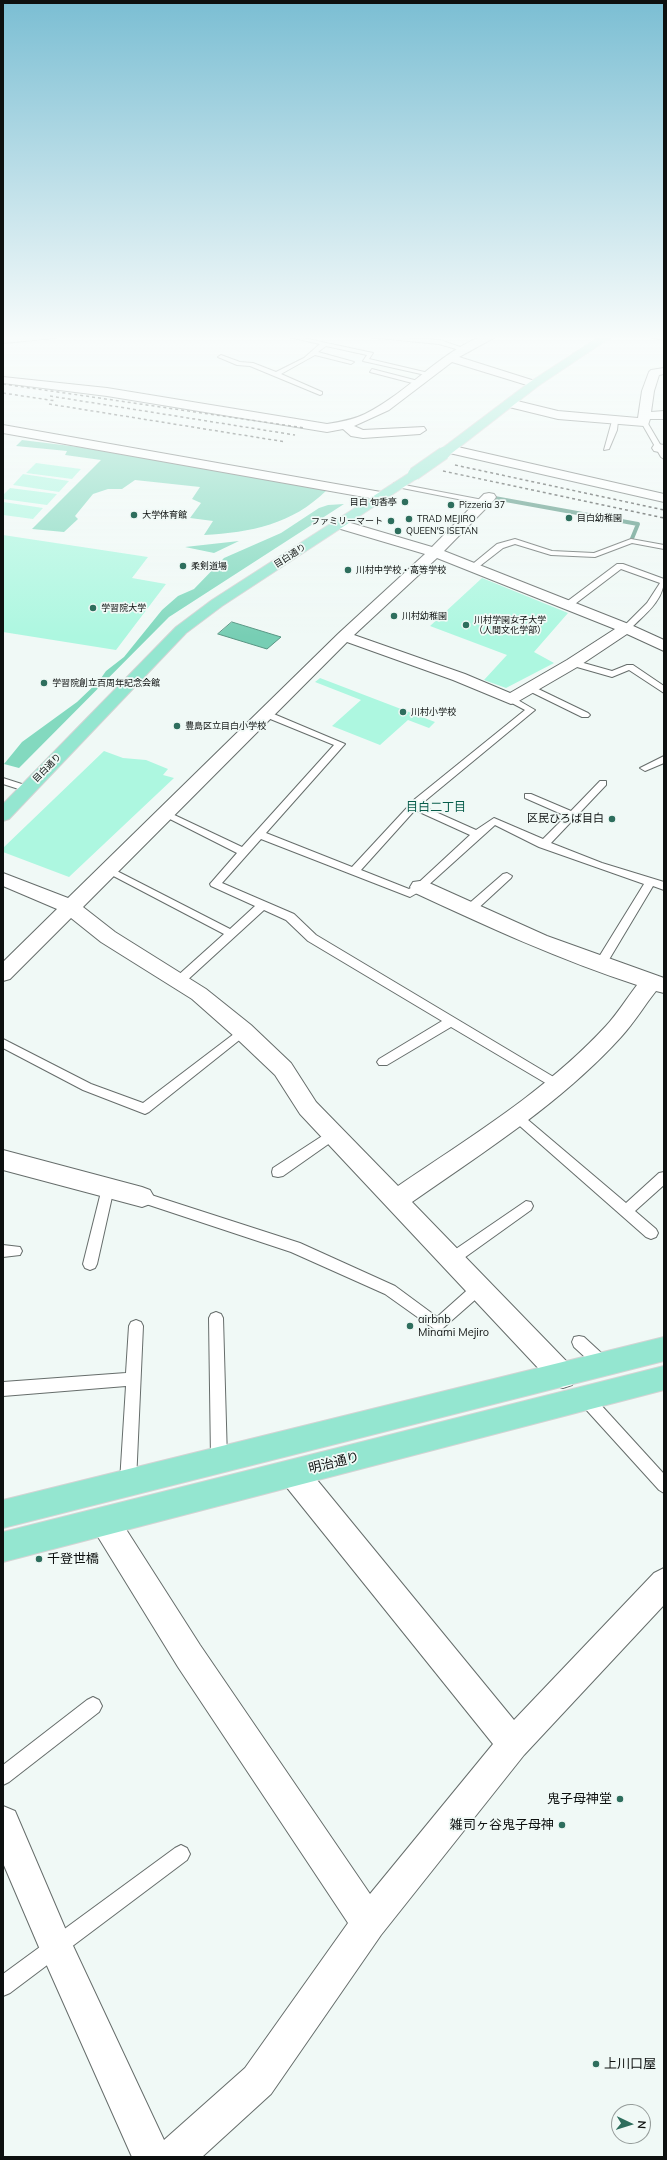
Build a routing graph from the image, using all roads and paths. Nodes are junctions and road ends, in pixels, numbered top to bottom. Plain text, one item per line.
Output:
1 (41, 436) edge
2 (466, 436) edge
3 (612, 436) edge
4 (653, 436) edge
5 (606, 450) dead end
6 (446, 451) junction
7 (662, 451) edge
8 (397, 485) junction
9 (381, 496) junction
10 (664, 498) edge
11 (486, 499) joint
12 (339, 524) junction
13 (664, 547) edge
14 (435, 552) junction
15 (472, 567) junction
16 (664, 585) edge
17 (568, 605) junction
18 (626, 628) junction
19 (344, 636) junction
20 (664, 646) edge
21 (573, 663) junction
22 (530, 688) junction
23 (664, 690) edge
24 (512, 699) junction
25 (266, 714) junction
26 (586, 715) dead end
27 (664, 759) edge
28 (645, 768) dead end
29 (3, 781) edge
30 (603, 783) dead end
31 (28, 788) junction
32 (528, 796) dead end
33 (413, 806) junction
34 (165, 814) junction
35 (3, 815) edge
36 (572, 815) junction
37 (259, 834) junction
38 (477, 834) junction
39 (543, 845) junction
40 (243, 852) junction
41 (107, 870) junction
42 (353, 872) junction
43 (507, 876) dead end
44 (3, 879) edge
45 (650, 882) junction
46 (664, 886) edge
47 (420, 887) junction
48 (262, 906) junction
49 (70, 907) junction
50 (470, 910) junction
51 (232, 934) junction
52 (600, 965) junction
53 (3, 974) edge
54 (179, 981) junction
55 (657, 984) edge
56 (451, 1021) junction
57 (243, 1031) junction
58 (3, 1043) edge
59 (383, 1062) dead end
60 (558, 1085) junction
61 (517, 1117) junction
62 (333, 1134) junction
63 (3, 1160) edge
64 (278, 1172) dead end
65 (662, 1182) edge
66 (108, 1188) junction
67 (142, 1196) joint
68 (396, 1200) junction
69 (526, 1206) dead end
70 (626, 1211) junction
71 (651, 1233) dead end
72 (452, 1259) junction
73 (90, 1264) dead end
74 (479, 1288) junction
75 (216, 1318) dead end
76 (136, 1326) dead end
77 (579, 1342) dead end
78 (664, 1349) edge
79 (604, 1365) junction
80 (563, 1376) junction
81 (664, 1378) edge
82 (133, 1379) junction
83 (3, 1389) edge
84 (586, 1399) junction
85 (219, 1459) junction
86 (294, 1474) junction
87 (128, 1482) junction
88 (664, 1485) edge
89 (3, 1514) edge
90 (105, 1522) junction
91 (3, 1547) edge
92 (664, 1582) edge
93 (93, 1706) dead end
94 (513, 1744) junction
95 (3, 1776) edge
96 (3, 1823) edge
97 (181, 1854) dead end
98 (369, 1923) junction
99 (56, 1947) junction
100 (3, 1986) edge
101 (152, 2157) edge
102 (174, 2157) edge

1 - 9 street
2 - 6 main road, 目白通り
3 - 5 lane
4 - 7 lane
6 - 8 main road, 目白通り, bridge
6 - 10 street
8 - 9 main road, 目白通り
8 - 11 lane
9 - 12 main road, 目白通り
11 - 14 street
12 - 14 street
12 - 31 main road, 目白通り
13 - 15 lane
14 - 15 street
14 - 19 street
15 - 17 street
16 - 17 lane
16 - 18 lane
17 - 18 street
18 - 20 street
18 - 21 street
19 - 24 street
19 - 25 street
21 - 22 street
21 - 23 lane
22 - 24 street
22 - 26 lane
24 - 33 lane
25 - 34 street
25 - 37 lane
27 - 28 lane
29 - 31 lane
30 - 36 lane
31 - 35 main road, 目白通り
32 - 36 lane
33 - 38 lane
33 - 42 lane
34 - 40 lane
34 - 41 street
36 - 39 lane
37 - 40 lane
37 - 42 lane
38 - 39 lane
38 - 47 lane
39 - 45 lane
40 - 48 lane
41 - 49 street
41 - 51 lane
42 - 47 lane
43 - 50 lane
44 - 49 street
45 - 46 lane
45 - 52 lane
47 - 50 street
48 - 51 lane
48 - 56 lane
49 - 53 street
49 - 54 street
50 - 52 street
51 - 54 lane
52 - 55 street
54 - 57 street
55 - 60 street
56 - 59 lane
56 - 60 lane
57 - 58 lane
57 - 62 street
60 - 61 street
61 - 68 street
61 - 70 lane
62 - 64 lane
62 - 68 street
63 - 66 street
65 - 70 lane
66 - 67 street
66 - 73 lane
67 - 74 lane
68 - 72 street
69 - 72 lane
70 - 71 lane
72 - 74 street
74 - 80 street
75 - 85 lane
76 - 82 lane
77 - 79 lane
78 - 79 main road
79 - 80 main road
80 - 85 main road
81 - 84 main road, 明治通り
82 - 83 lane
82 - 87 lane
84 - 86 main road, 明治通り
84 - 88 lane
85 - 87 main road
86 - 90 main road, 明治通り
86 - 94 street
87 - 89 main road
90 - 91 main road, 明治通り
90 - 98 street
92 - 94 street
93 - 95 lane
94 - 98 street
96 - 99 street
97 - 99 lane
98 - 102 street
99 - 100 lane
99 - 101 street

